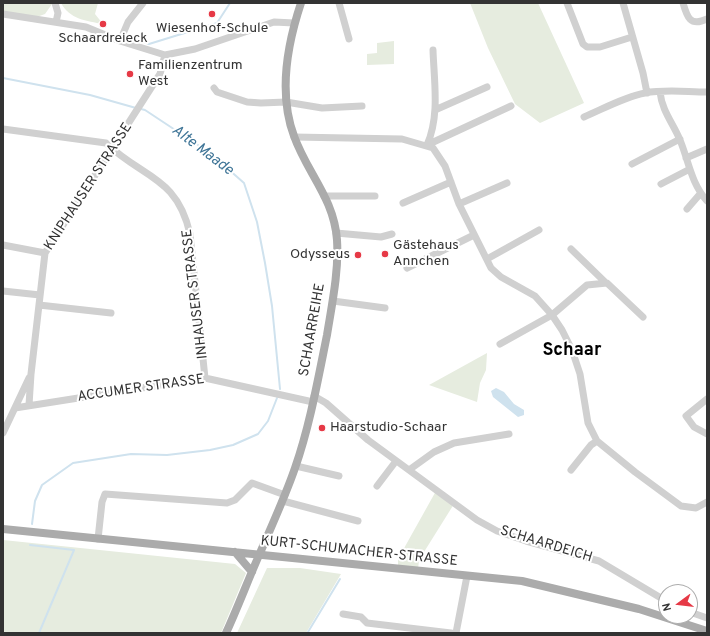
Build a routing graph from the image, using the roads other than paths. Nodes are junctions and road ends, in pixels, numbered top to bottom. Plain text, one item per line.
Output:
1 (55, 3) edge
2 (143, 3) edge
3 (301, 3) edge
4 (339, 3) edge
5 (567, 3) edge
6 (623, 3) edge
7 (683, 3) edge
8 (3, 14) edge
9 (707, 19) edge
10 (56, 22) junction
11 (294, 22) junction
12 (632, 37) junction
13 (348, 39) dead end
14 (120, 41) junction
15 (433, 50) dead end
16 (165, 55) junction
17 (487, 87) dead end
18 (214, 88) dead end
19 (660, 92) junction
20 (707, 92) edge
21 (647, 93) junction
22 (286, 102) junction
23 (362, 106) dead end
24 (512, 106) dead end
25 (435, 110) junction
26 (584, 117) dead end
27 (3, 129) edge
28 (294, 137) junction
29 (680, 139) junction
30 (427, 145) junction
31 (113, 150) junction
32 (707, 150) edge
33 (686, 158) junction
34 (632, 164) dead end
35 (688, 170) junction
36 (451, 182) junction
37 (507, 182) dead end
38 (661, 184) dead end
39 (700, 194) junction
40 (324, 196) junction
41 (375, 196) dead end
42 (707, 201) edge
43 (403, 203) dead end
44 (460, 204) junction
45 (687, 209) dead end
46 (538, 230) dead end
47 (336, 233) junction
48 (392, 234) dead end
49 (474, 236) junction
50 (3, 245) edge
51 (571, 249) dead end
52 (45, 253) junction
53 (487, 259) junction
54 (407, 268) dead end
55 (605, 282) junction
56 (3, 291) edge
57 (40, 295) junction
58 (333, 301) junction
59 (39, 305) junction
60 (385, 308) dead end
61 (111, 313) dead end
62 (552, 315) junction
63 (642, 317) dead end
64 (500, 344) dead end
65 (31, 374) junction
66 (205, 378) junction
67 (314, 399) junction
68 (707, 399) edge
69 (29, 405) junction
70 (15, 408) junction
71 (3, 433) edge
72 (508, 434) dead end
73 (707, 434) edge
74 (597, 441) junction
75 (396, 461) junction
76 (296, 466) junction
77 (409, 470) junction
78 (571, 470) dead end
79 (339, 476) dead end
80 (377, 486) dead end
81 (284, 498) junction
82 (707, 502) edge
83 (358, 521) dead end
84 (3, 529) edge
85 (98, 539) junction
86 (235, 552) junction
87 (259, 555) junction
88 (252, 572) junction
89 (467, 576) junction
90 (658, 596) edge
91 (343, 614) dead end
92 (707, 618) edge
93 (705, 631) edge
94 (226, 633) edge
95 (451, 633) edge
96 (456, 633) edge

1 - 10 street
2 - 14 street
3 - 11 main road, SCHAARREIHE
4 - 13 street
5 - 12 street
6 - 12 street
7 - 9 street
8 - 10 street
10 - 14 street
11 - 16 street
11 - 22 main road, SCHAARREIHE
12 - 21 street
14 - 16 street
15 - 25 street
16 - 31 street, KNIPHAUSER STRASSE
17 - 25 street
18 - 22 street
19 - 20 street
19 - 21 street
19 - 29 street
21 - 26 street
22 - 23 street
22 - 28 main road, SCHAARREIHE
24 - 30 street
25 - 30 street
27 - 31 street, INHAUSER STRASSE
28 - 30 street
28 - 40 main road, SCHAARREIHE
29 - 33 street
29 - 34 street
30 - 36 street
31 - 52 street, KNIPHAUSER STRASSE
31 - 66 street, INHAUSER STRASSE
32 - 33 street
33 - 35 street
35 - 38 street
35 - 39 street
36 - 43 street
36 - 44 street
37 - 44 street
39 - 42 street
39 - 45 street
40 - 41 street
40 - 47 main road, SCHAARREIHE
44 - 49 street
46 - 53 street
47 - 48 street
47 - 58 main road, SCHAARREIHE
49 - 53 street
49 - 54 street
50 - 52 street
51 - 55 street
52 - 57 street, KNIPHAUSER STRASSE
53 - 62 street
55 - 62 street
55 - 63 street
56 - 57 street
57 - 59 street, KNIPHAUSER STRASSE
58 - 60 street
58 - 67 main road, SCHAARREIHE
59 - 61 street
59 - 65 street, KNIPHAUSER STRASSE
62 - 64 street
62 - 74 street
65 - 69 street, KNIPHAUSER STRASSE
65 - 70 street, KNIPHAUSER STRASSE
66 - 67 street, ACCUMER STRASSE
66 - 69 street, ACCUMER STRASSE
67 - 75 street, SCHAARDEICH
67 - 76 main road, SCHAARREIHE
68 - 73 street
69 - 70 street, ACCUMER STRASSE
70 - 71 street, KNIPHAUSER STRASSE
72 - 77 street
74 - 78 street
74 - 82 street
75 - 77 street, SCHAARDEICH
75 - 80 street
76 - 79 street
76 - 81 main road, SCHAARREIHE
77 - 90 street, SCHAARDEICH
81 - 83 street
81 - 85 street
81 - 87 main road, SCHAARREIHE
84 - 85 main road, KURT-SCHUMACHER-STRASSE
85 - 86 main road, KURT-SCHUMACHER-STRASSE
86 - 87 main road, KURT-SCHUMACHER-STRASSE
86 - 88 main road
87 - 88 main road, SCHAARREIHE
87 - 89 main road, KURT-SCHUMACHER-STRASSE
88 - 94 main road, SCHAARREIHE
89 - 93 main road, KURT-SCHUMACHER-STRASSE
89 - 96 street
91 - 95 street
92 - 93 street

